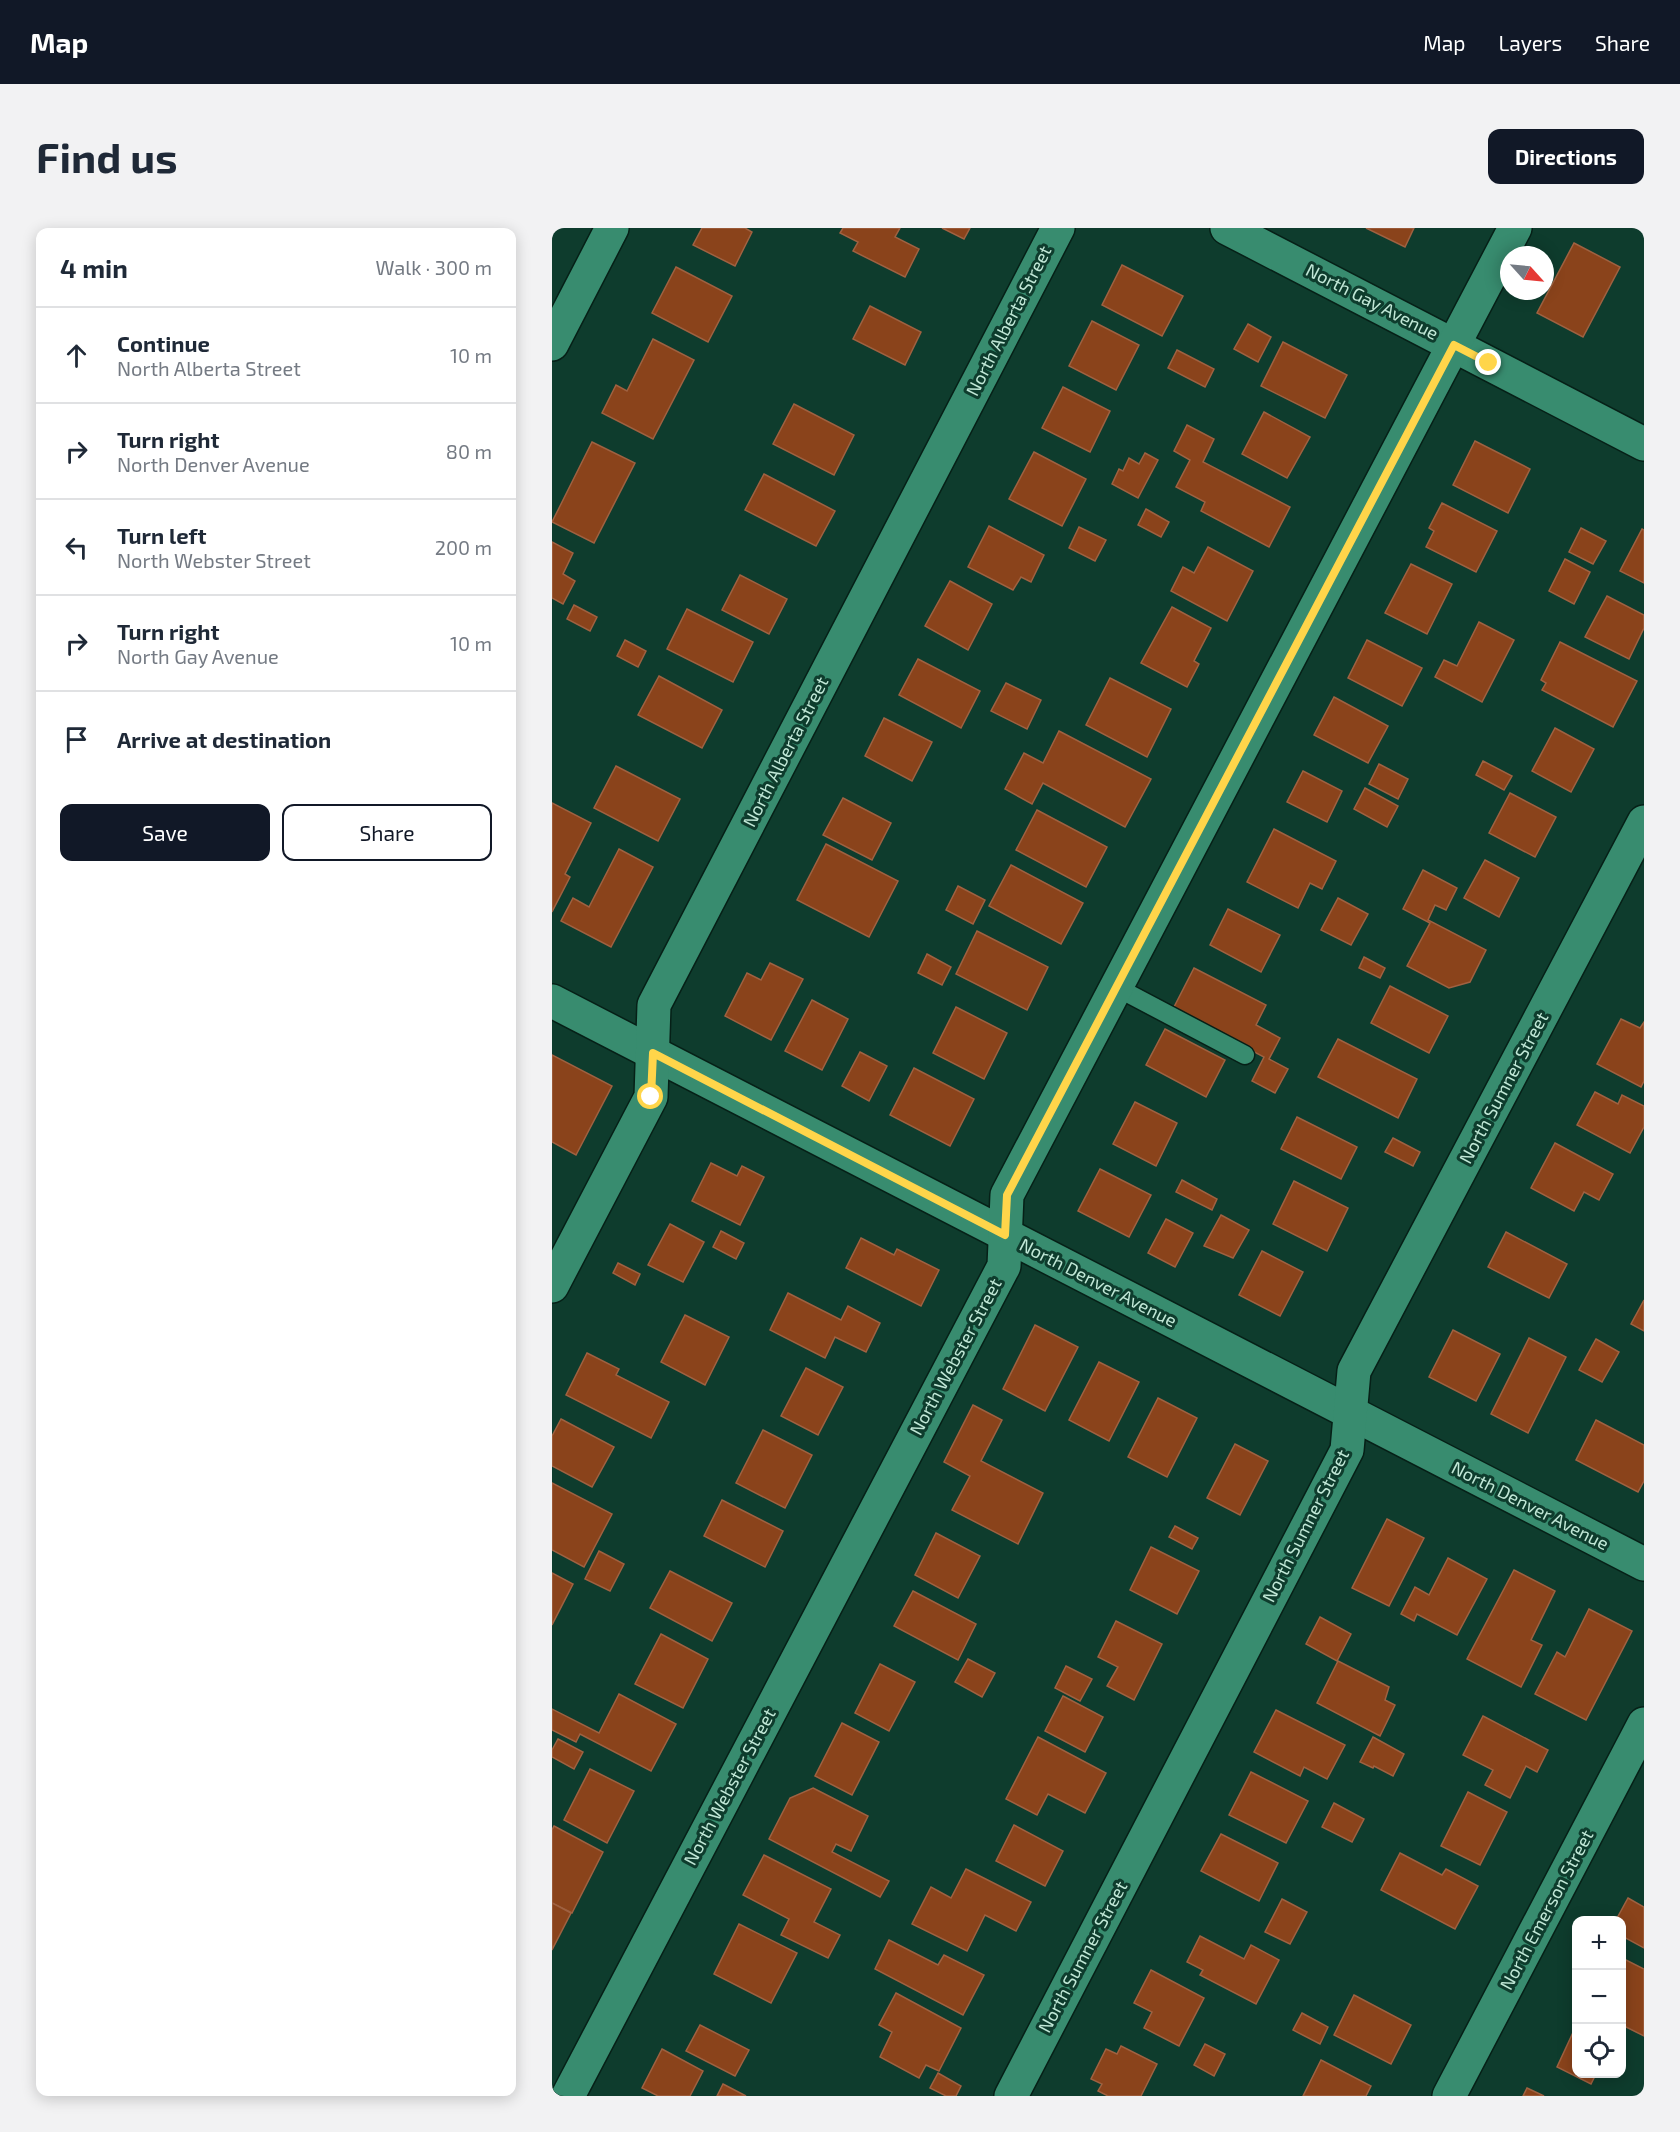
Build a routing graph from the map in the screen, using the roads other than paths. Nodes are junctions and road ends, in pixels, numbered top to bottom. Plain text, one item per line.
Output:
1 (612, 228) edge
2 (1058, 228) edge
3 (1227, 228) edge
4 (1515, 228) edge
5 (552, 344) edge
6 (1454, 345) junction
7 (1644, 444) edge
8 (1644, 822) edge
9 (1116, 987) junction
10 (552, 1001) edge
11 (653, 1053) junction
12 (1245, 1055) dead end
13 (1005, 1235) junction
14 (552, 1286) edge
15 (1350, 1413) junction
16 (1644, 1564) edge
17 (1644, 1725) edge
18 (568, 2096) edge
19 (1011, 2096) edge
20 (1449, 2096) edge

1 - 5 street
2 - 11 street, North Alberta Street
3 - 6 street, North Gay Avenue
4 - 6 street, North Webster Street
6 - 7 street, North Gay Avenue
6 - 9 street, North Webster Street
8 - 15 street, North Sumner Street
9 - 12 lane
9 - 13 street, North Webster Street
10 - 11 street, North Denver Avenue
11 - 13 street, North Denver Avenue
11 - 14 street, North Alberta Street
13 - 15 street, North Denver Avenue
13 - 18 street, North Webster Street
15 - 16 street, North Denver Avenue
15 - 19 street, North Sumner Street
17 - 20 street, North Emerson Street

